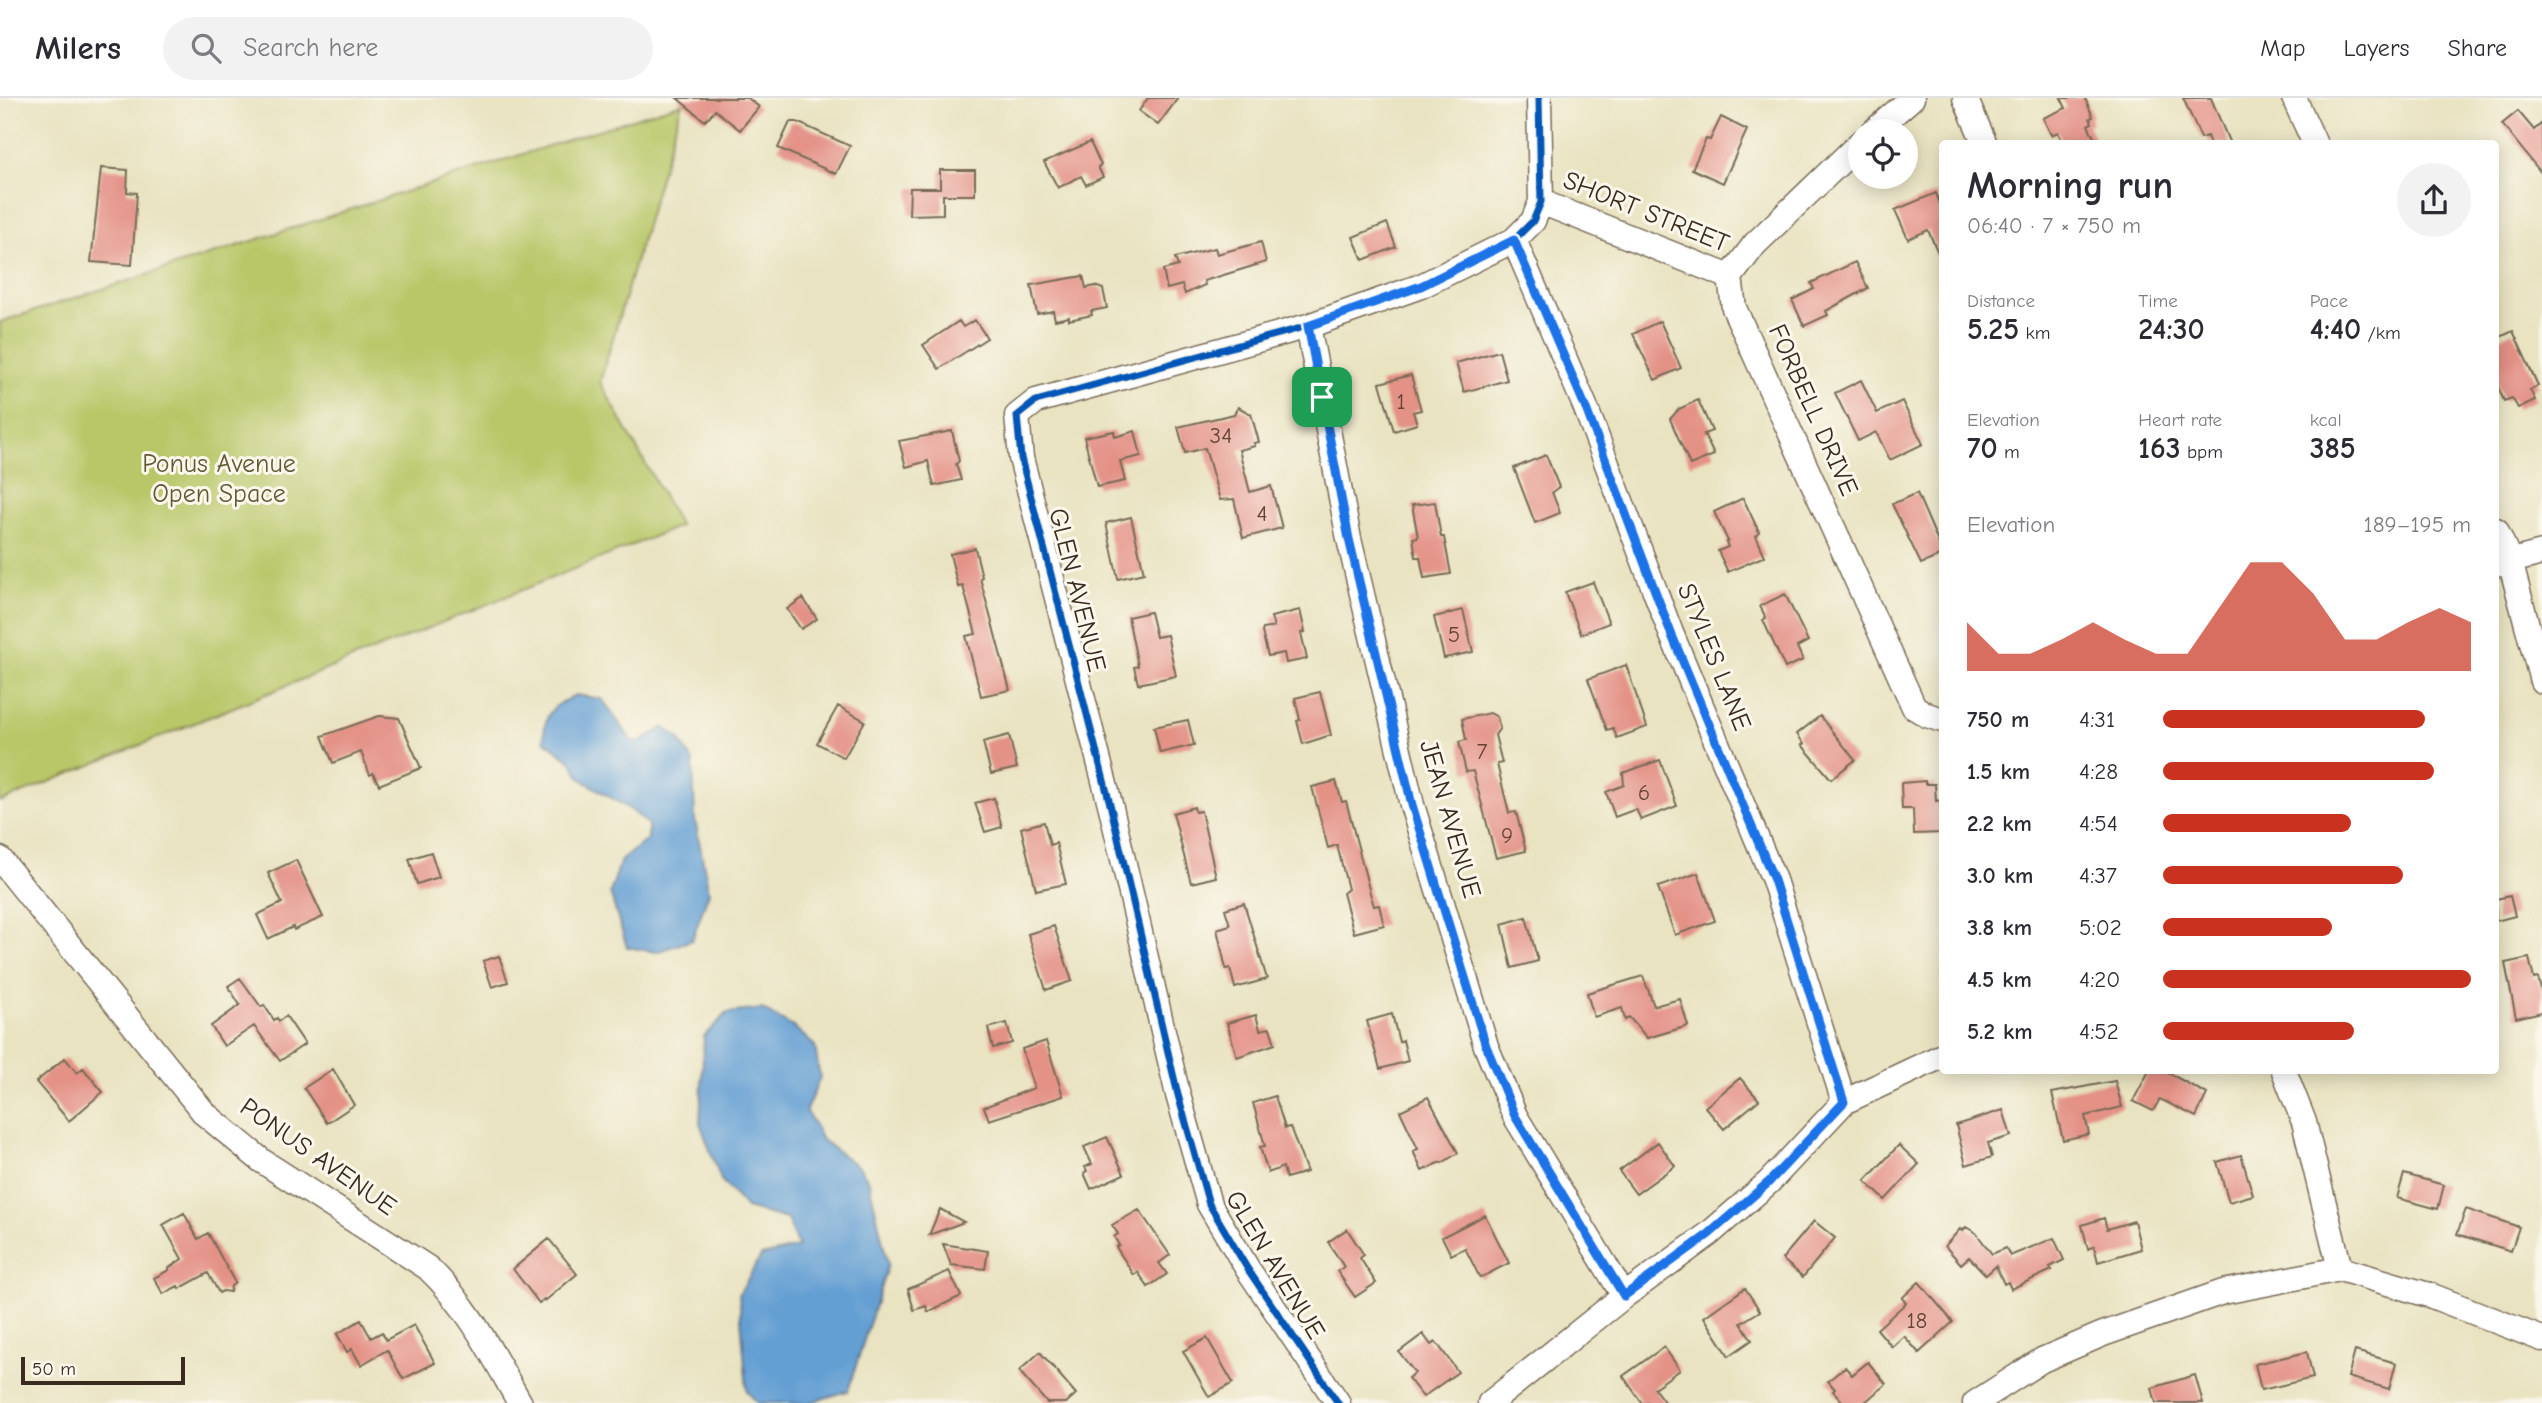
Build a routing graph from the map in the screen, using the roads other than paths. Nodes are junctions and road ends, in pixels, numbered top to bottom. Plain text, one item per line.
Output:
1 (1539, 98) edge
2 (1912, 98) edge
3 (1965, 98) edge
4 (2294, 98) edge
5 (1888, 119) edge
6 (1983, 140) edge
7 (2313, 140) edge
8 (1848, 155) edge
9 (1541, 202) junction
10 (1514, 240) junction
11 (1730, 277) junction
12 (1308, 326) junction
13 (2499, 544) edge
14 (2542, 553) edge
15 (2503, 563) edge
16 (2542, 681) edge
17 (1939, 719) edge
18 (0, 859) edge
19 (1939, 1056) edge
20 (2285, 1074) edge
21 (1844, 1102) junction
22 (2340, 1269) junction
23 (1624, 1296) junction
24 (2542, 1339) edge
25 (520, 1403) edge
26 (1338, 1403) edge
27 (1490, 1403) edge
28 (1975, 1403) edge

1 - 9 street
2 - 5 street
3 - 6 street
4 - 7 street
8 - 11 street
9 - 10 street, GLEN AVENUE
9 - 11 street, SHORT STREET
10 - 12 street, GLEN AVENUE
10 - 21 street, STYLES LANE
11 - 17 street, FORBELL DRIVE
12 - 23 street, JEAN AVENUE
12 - 26 street, GLEN AVENUE
13 - 15 street
14 - 15 street
15 - 16 street
18 - 25 street, PONUS AVENUE
19 - 21 street
20 - 22 street
21 - 23 street
22 - 24 street
22 - 28 street
23 - 27 street

